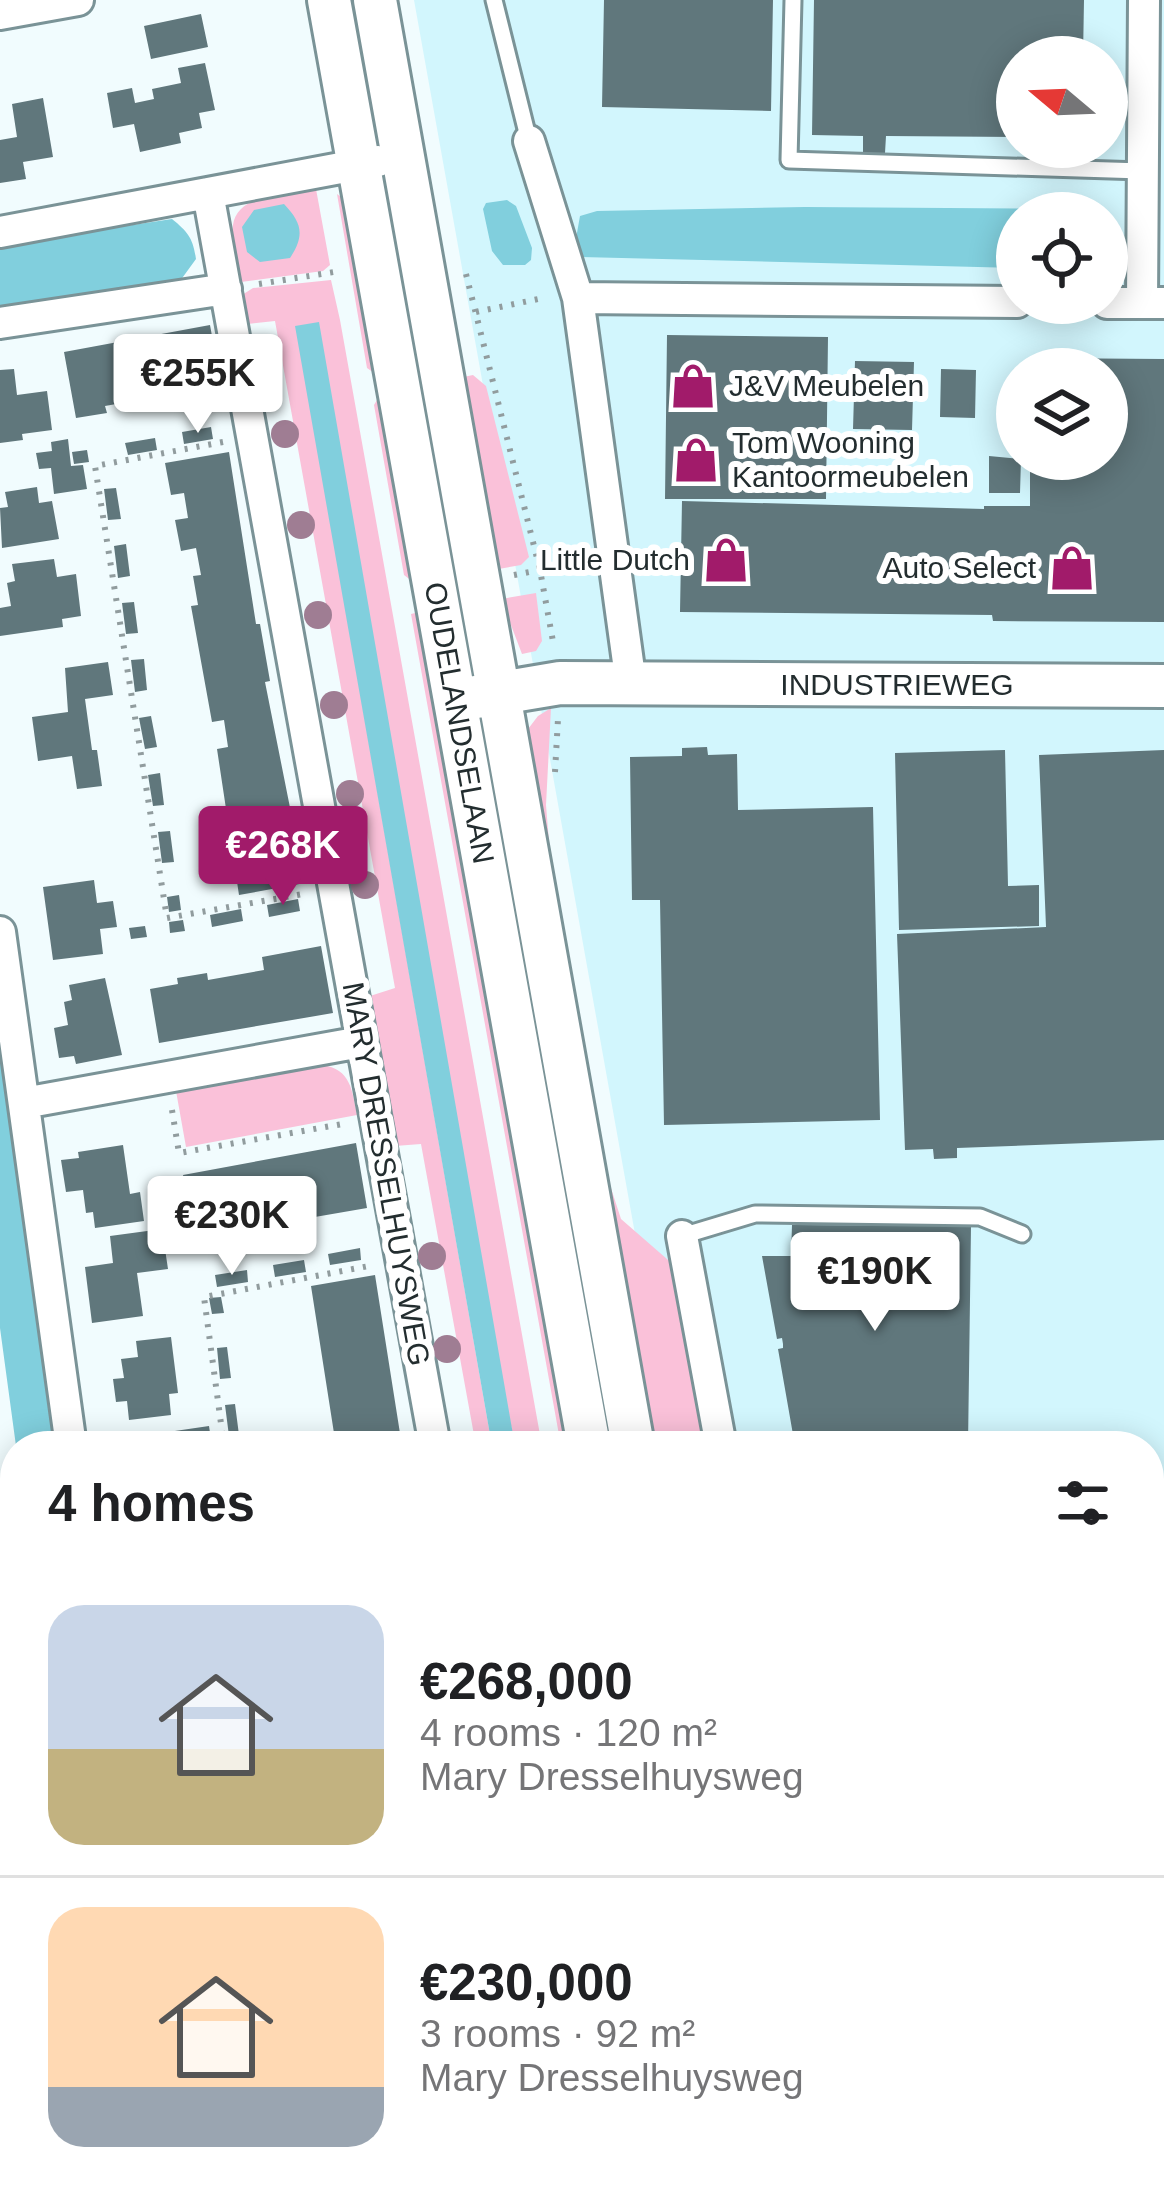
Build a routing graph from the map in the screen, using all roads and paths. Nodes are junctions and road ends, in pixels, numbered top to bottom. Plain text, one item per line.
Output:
1 (78, 0) edge
2 (328, 0) edge
3 (375, 0) edge
4 (494, 0) edge
5 (793, 0) edge
6 (1144, 0) edge
7 (0, 14) edge
8 (529, 141) joint
9 (402, 157) junction
10 (358, 165) junction
11 (1142, 171) junction
12 (208, 193) junction
13 (0, 232) edge
14 (461, 254) dead end
15 (344, 270) dead end
16 (226, 289) junction
17 (578, 298) junction
18 (996, 302) edge
19 (1153, 303) edge
20 (476, 312) junction
21 (0, 323) edge
22 (253, 436) junction
23 (540, 570) dead end
24 (631, 684) junction
25 (1164, 686) edge
26 (499, 693) junction
27 (455, 700) junction
28 (336, 888) junction
29 (0, 932) edge
30 (361, 1042) junction
31 (166, 1077) junction
32 (24, 1103) junction
33 (375, 1118) junction
34 (1022, 1234) dead end
35 (682, 1236) joint
36 (402, 1259) junction
37 (69, 1431) edge
38 (222, 1431) edge
39 (432, 1431) edge
40 (587, 1431) edge
41 (630, 1431) edge
42 (718, 1431) edge

1 - 7 street
2 - 10 main road, OUDELANDSELAAN
3 - 9 main road, OUDELANDSELAAN
4 - 8 lane
5 - 11 lane
6 - 11 street
8 - 17 street
9 - 10 street
9 - 26 main road, OUDELANDSELAAN
10 - 12 street
10 - 27 main road, OUDELANDSELAAN
11 - 19 street
12 - 13 street
12 - 16 street, MARY DRESSELHUYSWEG
14 - 20 path
15 - 16 path
16 - 21 street
16 - 22 street, MARY DRESSELHUYSWEG
17 - 18 street
17 - 20 path
17 - 24 street
20 - 23 path
22 - 28 street, MARY DRESSELHUYSWEG
22 - 28 path
24 - 25 main road, INDUSTRIEWEG
24 - 26 main road, INDUSTRIEWEG
26 - 27 main road, INDUSTRIEWEG
26 - 41 main road, OUDELANDSELAAN
27 - 40 main road, OUDELANDSELAAN
28 - 30 street, MARY DRESSELHUYSWEG
29 - 32 street
30 - 31 street
30 - 33 street, MARY DRESSELHUYSWEG
31 - 32 street
31 - 33 path
32 - 37 street
33 - 36 street, MARY DRESSELHUYSWEG
34 - 35 lane
35 - 42 street
36 - 38 path
36 - 39 street, MARY DRESSELHUYSWEG

